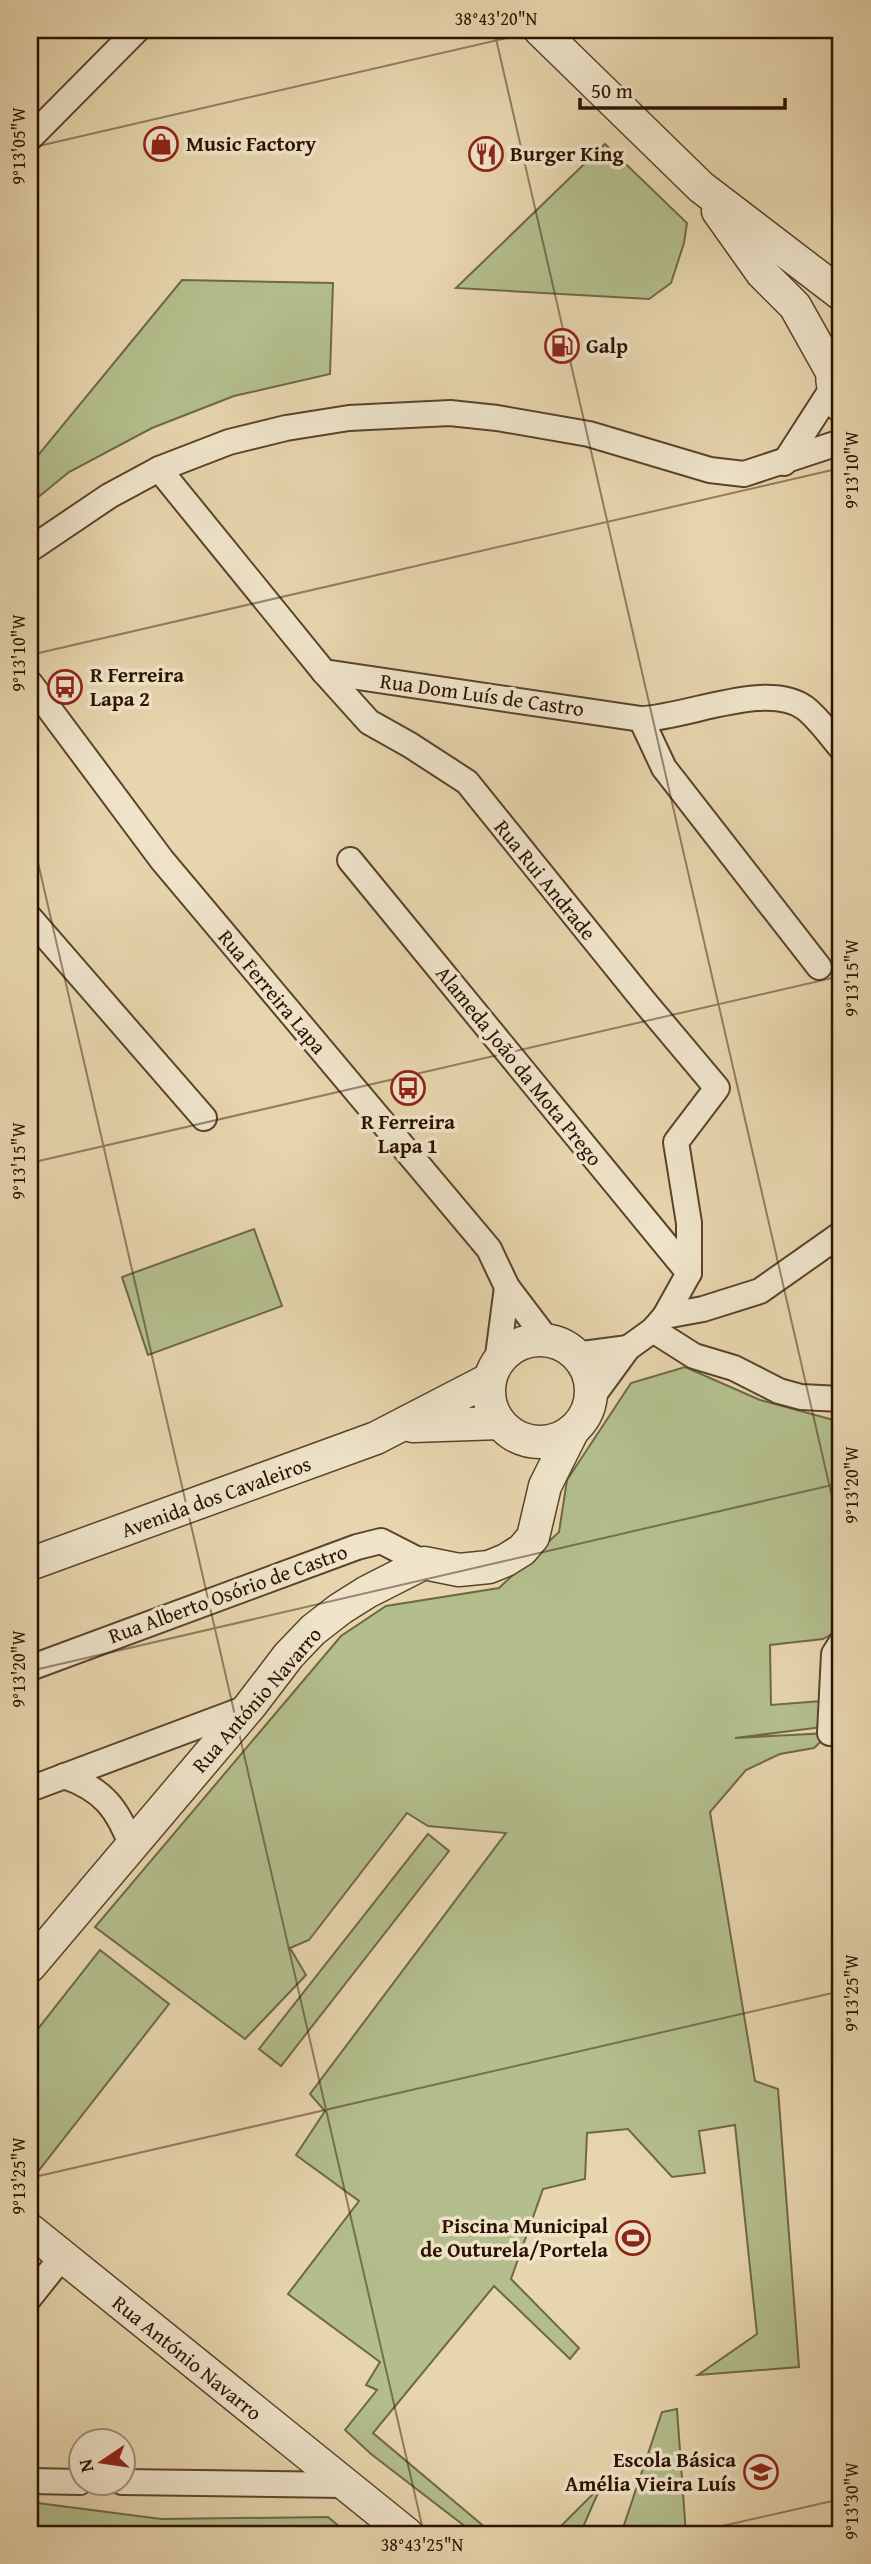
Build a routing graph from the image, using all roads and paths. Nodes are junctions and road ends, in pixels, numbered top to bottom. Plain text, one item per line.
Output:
1 (137, 30) edge
2 (540, 30) edge
3 (30, 138) edge
4 (701, 187) junction
5 (841, 294) edge
6 (837, 378) edge
7 (841, 442) edge
8 (784, 463) junction
9 (159, 469) junction
10 (32, 548) dead end
11 (324, 672) junction
12 (32, 693) edge
13 (641, 719) junction
14 (841, 748) edge
15 (350, 860) dead end
16 (30, 918) edge
17 (819, 967) dead end
18 (204, 1118) dead end
19 (841, 1234) edge
20 (689, 1273) junction
21 (507, 1287) junction
22 (659, 1323) junction
23 (562, 1348) junction
24 (628, 1348) junction
25 (494, 1371) junction
26 (841, 1399) edge
27 (590, 1400) junction
28 (500, 1423) junction
29 (401, 1427) junction
30 (573, 1430) junction
31 (527, 1440) junction
32 (545, 1486) junction
33 (424, 1563) junction
34 (30, 1564) edge
35 (841, 1643) edge
36 (30, 1668) edge
37 (250, 1706) junction
38 (830, 1733) dead end
39 (64, 1776) junction
40 (30, 1789) edge
41 (132, 1847) junction
42 (30, 1966) edge
43 (30, 2230) edge
44 (62, 2257) junction
45 (30, 2297) edge
46 (30, 2481) edge
47 (66, 2482) edge
48 (136, 2482) edge
49 (344, 2485) junction
50 (407, 2534) edge

1 - 3 street
2 - 4 street
4 - 5 street
4 - 6 street
6 - 8 street
7 - 8 street
8 - 9 street
9 - 10 street
9 - 11 street, Rua Rui Andrade
11 - 13 street, Rua Dom Luís de Castro
11 - 20 street, Rua Rui Andrade
12 - 21 street, Rua Ferreira Lapa
13 - 14 street, Rua Dom Luís de Castro
13 - 17 street
15 - 20 street, Alameda João da Mota Prego
16 - 18 street
19 - 22 street
20 - 22 street, Rua Rui Andrade
21 - 23 street, Rua Ferreira Lapa
21 - 25 street
22 - 24 street, Rua Rui Andrade
22 - 26 street
23 - 24 street, Rua Rui Andrade
23 - 25 street
23 - 27 street
24 - 27 street, Rua Rui Andrade
25 - 28 street
25 - 29 street, Avenida dos Cavaleiros
27 - 30 street
28 - 29 street, Avenida dos Cavaleiros
28 - 31 street
29 - 34 street, Avenida dos Cavaleiros
30 - 31 street
30 - 32 street
31 - 32 street
32 - 33 street
33 - 36 street, Rua Alberto Osório de Castro
33 - 37 street, Rua António Navarro
35 - 38 street
37 - 39 street
37 - 41 street, Rua António Navarro
39 - 40 street
39 - 41 street
41 - 42 street, Rua António Navarro
43 - 44 street, Rua António Navarro
44 - 45 street
44 - 49 street, Rua António Navarro
46 - 47 street
48 - 49 street
49 - 50 street, Rua António Navarro

